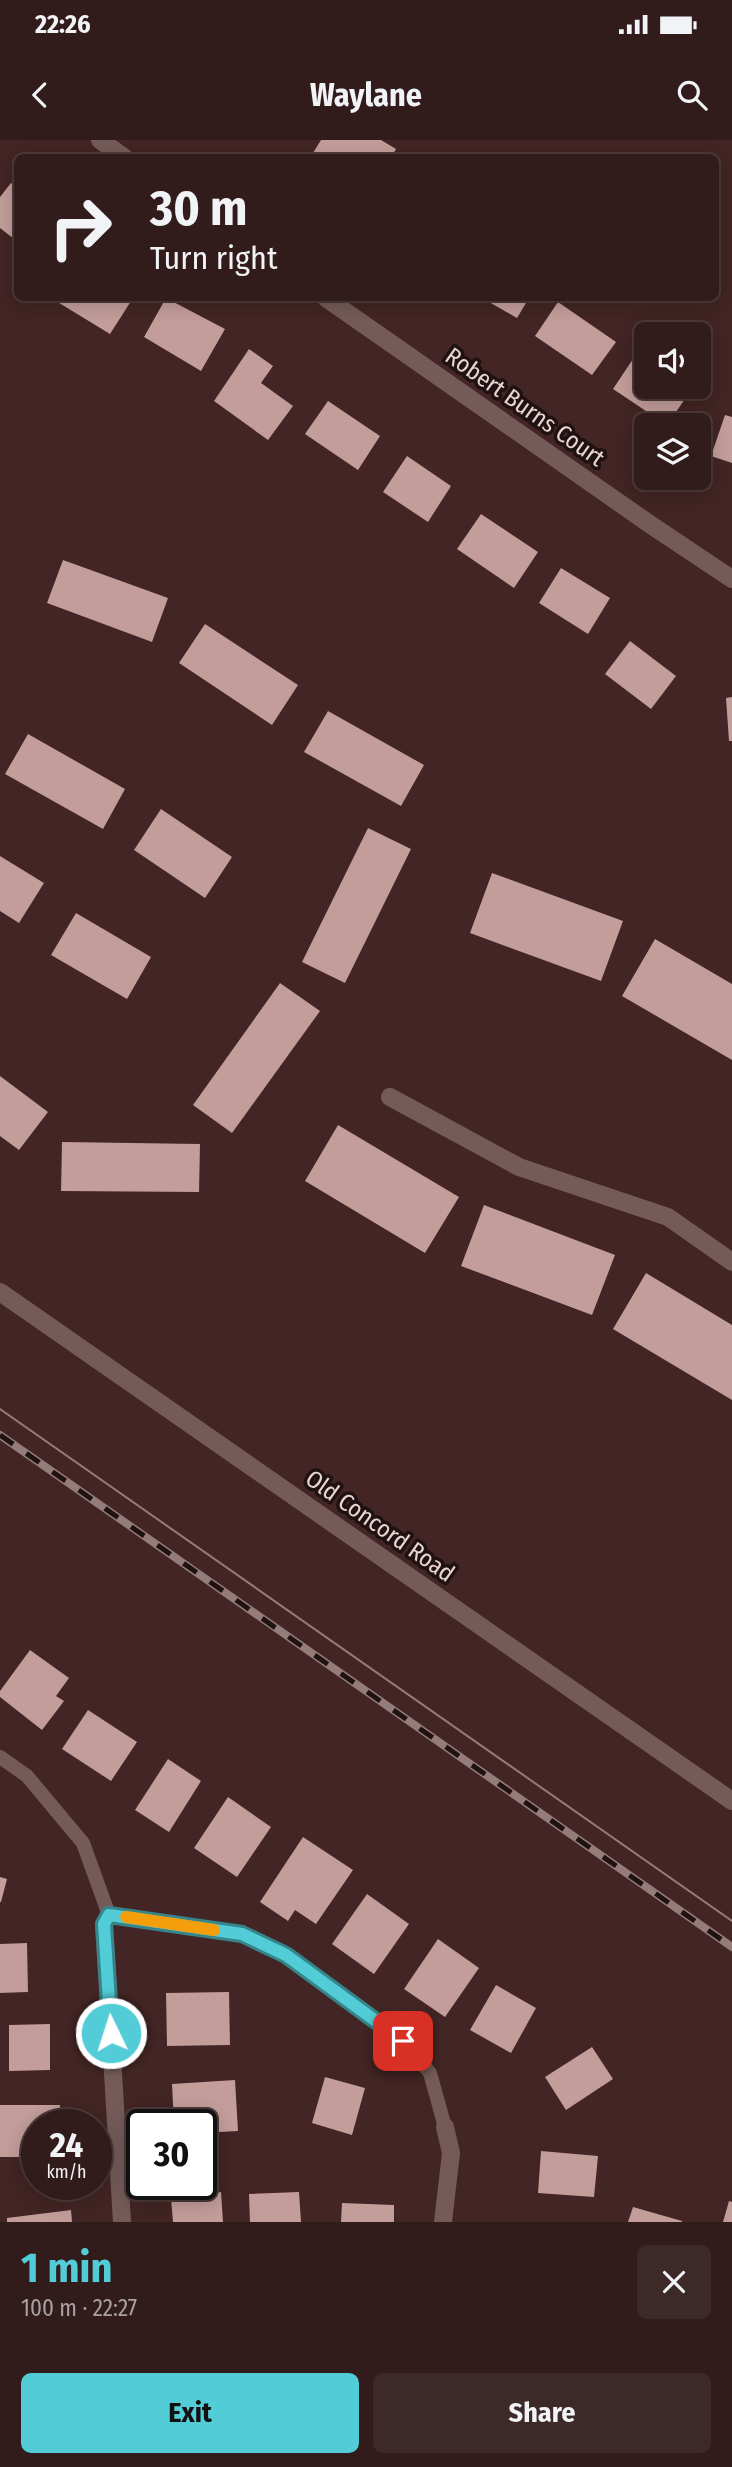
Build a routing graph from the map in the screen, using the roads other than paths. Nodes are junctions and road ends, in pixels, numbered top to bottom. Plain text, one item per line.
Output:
1 (100, 140) edge
2 (119, 154) edge
3 (330, 301) edge
4 (732, 579) edge
5 (390, 1097) dead end
6 (732, 1262) edge
7 (0, 1292) edge
8 (0, 1757) edge
9 (732, 1801) edge
10 (109, 1915) junction
11 (445, 2127) joint
12 (122, 2222) edge
13 (443, 2222) edge

1 - 2 street
3 - 4 street, Robert Burns Court
5 - 6 street
7 - 9 street, Old Concord Road
8 - 10 lane
10 - 11 lane
10 - 12 street
11 - 13 street

